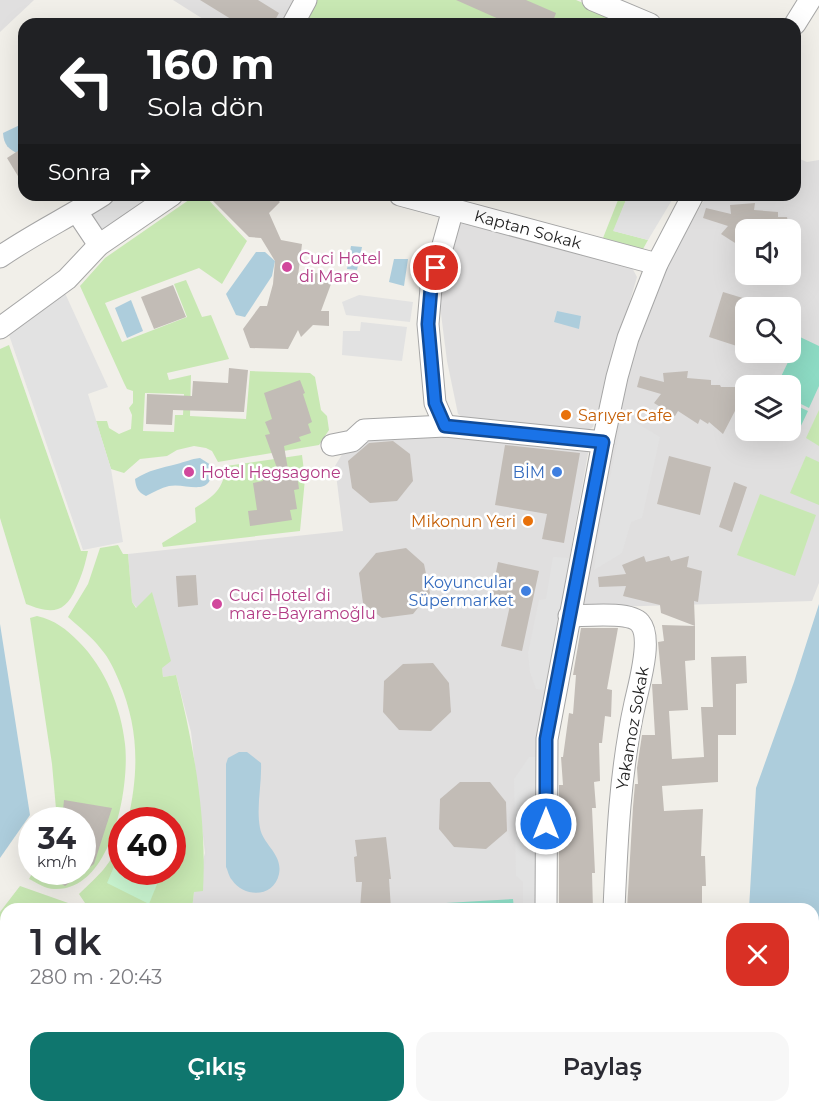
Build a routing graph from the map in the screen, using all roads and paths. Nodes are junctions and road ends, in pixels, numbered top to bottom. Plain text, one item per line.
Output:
1 (306, 0) edge
2 (593, 0) edge
3 (810, 0) edge
4 (296, 18) edge
5 (636, 18) edge
6 (799, 18) edge
7 (94, 201) edge
8 (163, 201) edge
9 (423, 201) edge
10 (690, 201) edge
11 (453, 209) junction
12 (77, 212) junction
13 (99, 245) junction
14 (0, 257) edge
15 (657, 264) junction
16 (0, 328) edge
17 (445, 426) junction
18 (603, 442) junction
19 (333, 445) dead end
20 (569, 616) junction
21 (546, 903) edge
22 (614, 903) edge

1 - 4 street
2 - 5 street
3 - 6 street
7 - 12 street
8 - 13 street
9 - 11 street, Kaptan Sokak
10 - 15 street
11 - 15 street, Kaptan Sokak
11 - 17 street
12 - 13 street
12 - 14 street
13 - 16 street
15 - 18 street
17 - 18 street
17 - 19 street
18 - 20 street
20 - 21 street
20 - 22 street, Yakamoz Sokak

